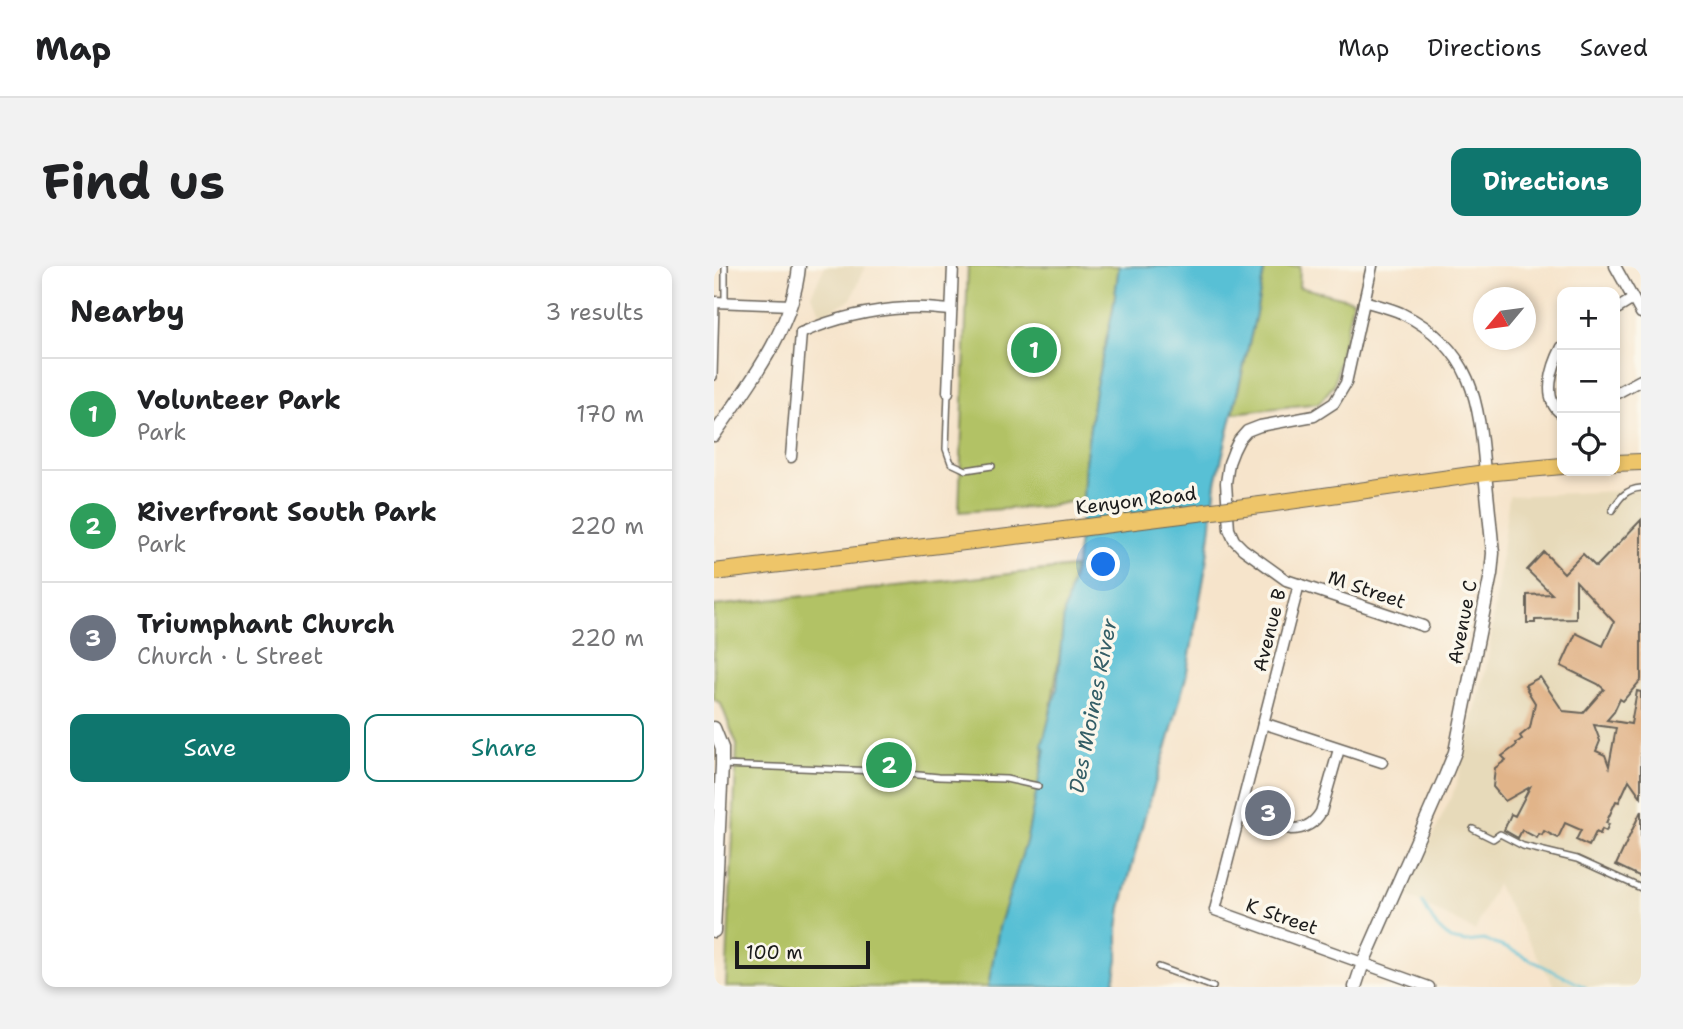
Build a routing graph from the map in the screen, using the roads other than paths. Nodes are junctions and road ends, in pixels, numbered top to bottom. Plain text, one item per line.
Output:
1 (725, 266) edge
2 (799, 266) edge
3 (953, 266) edge
4 (1372, 266) edge
5 (1615, 266) edge
6 (1633, 299) junction
7 (1364, 301) junction
8 (718, 302) edge
9 (791, 305) junction
10 (1620, 307) edge
11 (951, 310) junction
12 (1641, 313) edge
13 (781, 328) junction
14 (801, 333) junction
15 (1561, 350) edge
16 (714, 377) edge
17 (1641, 380) edge
18 (1620, 391) edge
19 (948, 392) joint
20 (1561, 413) edge
21 (714, 435) edge
22 (791, 457) dead end
23 (1641, 462) edge
24 (1620, 463) edge
25 (992, 466) dead end
26 (1557, 466) edge
27 (1485, 473) junction
28 (1641, 488) edge
29 (1612, 511) dead end
30 (720, 571) edge
31 (1299, 584) junction
32 (1423, 626) dead end
33 (1264, 723) junction
34 (714, 728) edge
35 (1339, 749) junction
36 (1382, 762) dead end
37 (722, 765) junction
38 (1038, 786) dead end
39 (1240, 817) junction
40 (1473, 830) dead end
41 (1641, 888) edge
42 (714, 931) edge
43 (1363, 962) junction
44 (1159, 967) dead end
45 (1213, 987) edge
46 (1354, 987) edge
47 (1429, 987) edge

1 - 8 lane
2 - 9 street
3 - 11 street
4 - 7 street, Avenue B
5 - 6 street
6 - 10 street
6 - 12 street
7 - 27 street, Avenue C
7 - 31 street, Avenue B
8 - 9 street
8 - 16 lane
9 - 13 street
11 - 14 street
11 - 19 street
13 - 14 street
13 - 21 street
14 - 22 street
15 - 20 street
17 - 18 street
19 - 25 lane
23 - 24 main road
26 - 27 main road, Kenyon Road
27 - 30 main road, Kenyon Road, bridge
27 - 43 street, Avenue C
28 - 29 lane
31 - 32 street, M Street
31 - 33 street, Avenue B
33 - 35 street
33 - 39 street, Avenue B
34 - 37 street
35 - 36 street
35 - 39 street
37 - 38 lane
37 - 42 street
39 - 43 street, K Street
40 - 41 lane
43 - 46 street, Avenue C
43 - 47 street, K Street
44 - 45 lane

